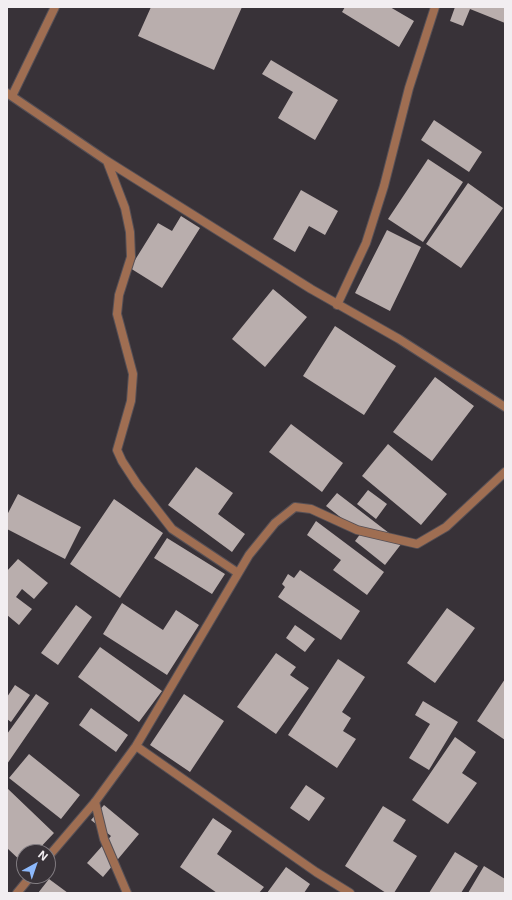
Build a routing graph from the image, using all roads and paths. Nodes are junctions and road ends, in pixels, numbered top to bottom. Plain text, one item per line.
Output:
1 (55, 7) edge
2 (435, 7) edge
3 (9, 94) edge
4 (107, 161) junction
5 (338, 305) junction
6 (505, 408) edge
7 (505, 472) edge
8 (238, 573) junction
9 (136, 746) junction
10 (95, 802) junction
11 (56, 848) edge
12 (24, 884) edge
13 (17, 893) edge
14 (127, 893) edge
15 (350, 893) edge

1 - 3 street
2 - 5 street
3 - 4 street
4 - 5 street
4 - 8 street
5 - 6 street
7 - 8 street
8 - 9 street
9 - 10 street
9 - 15 street
10 - 11 street
10 - 14 street
12 - 13 street

